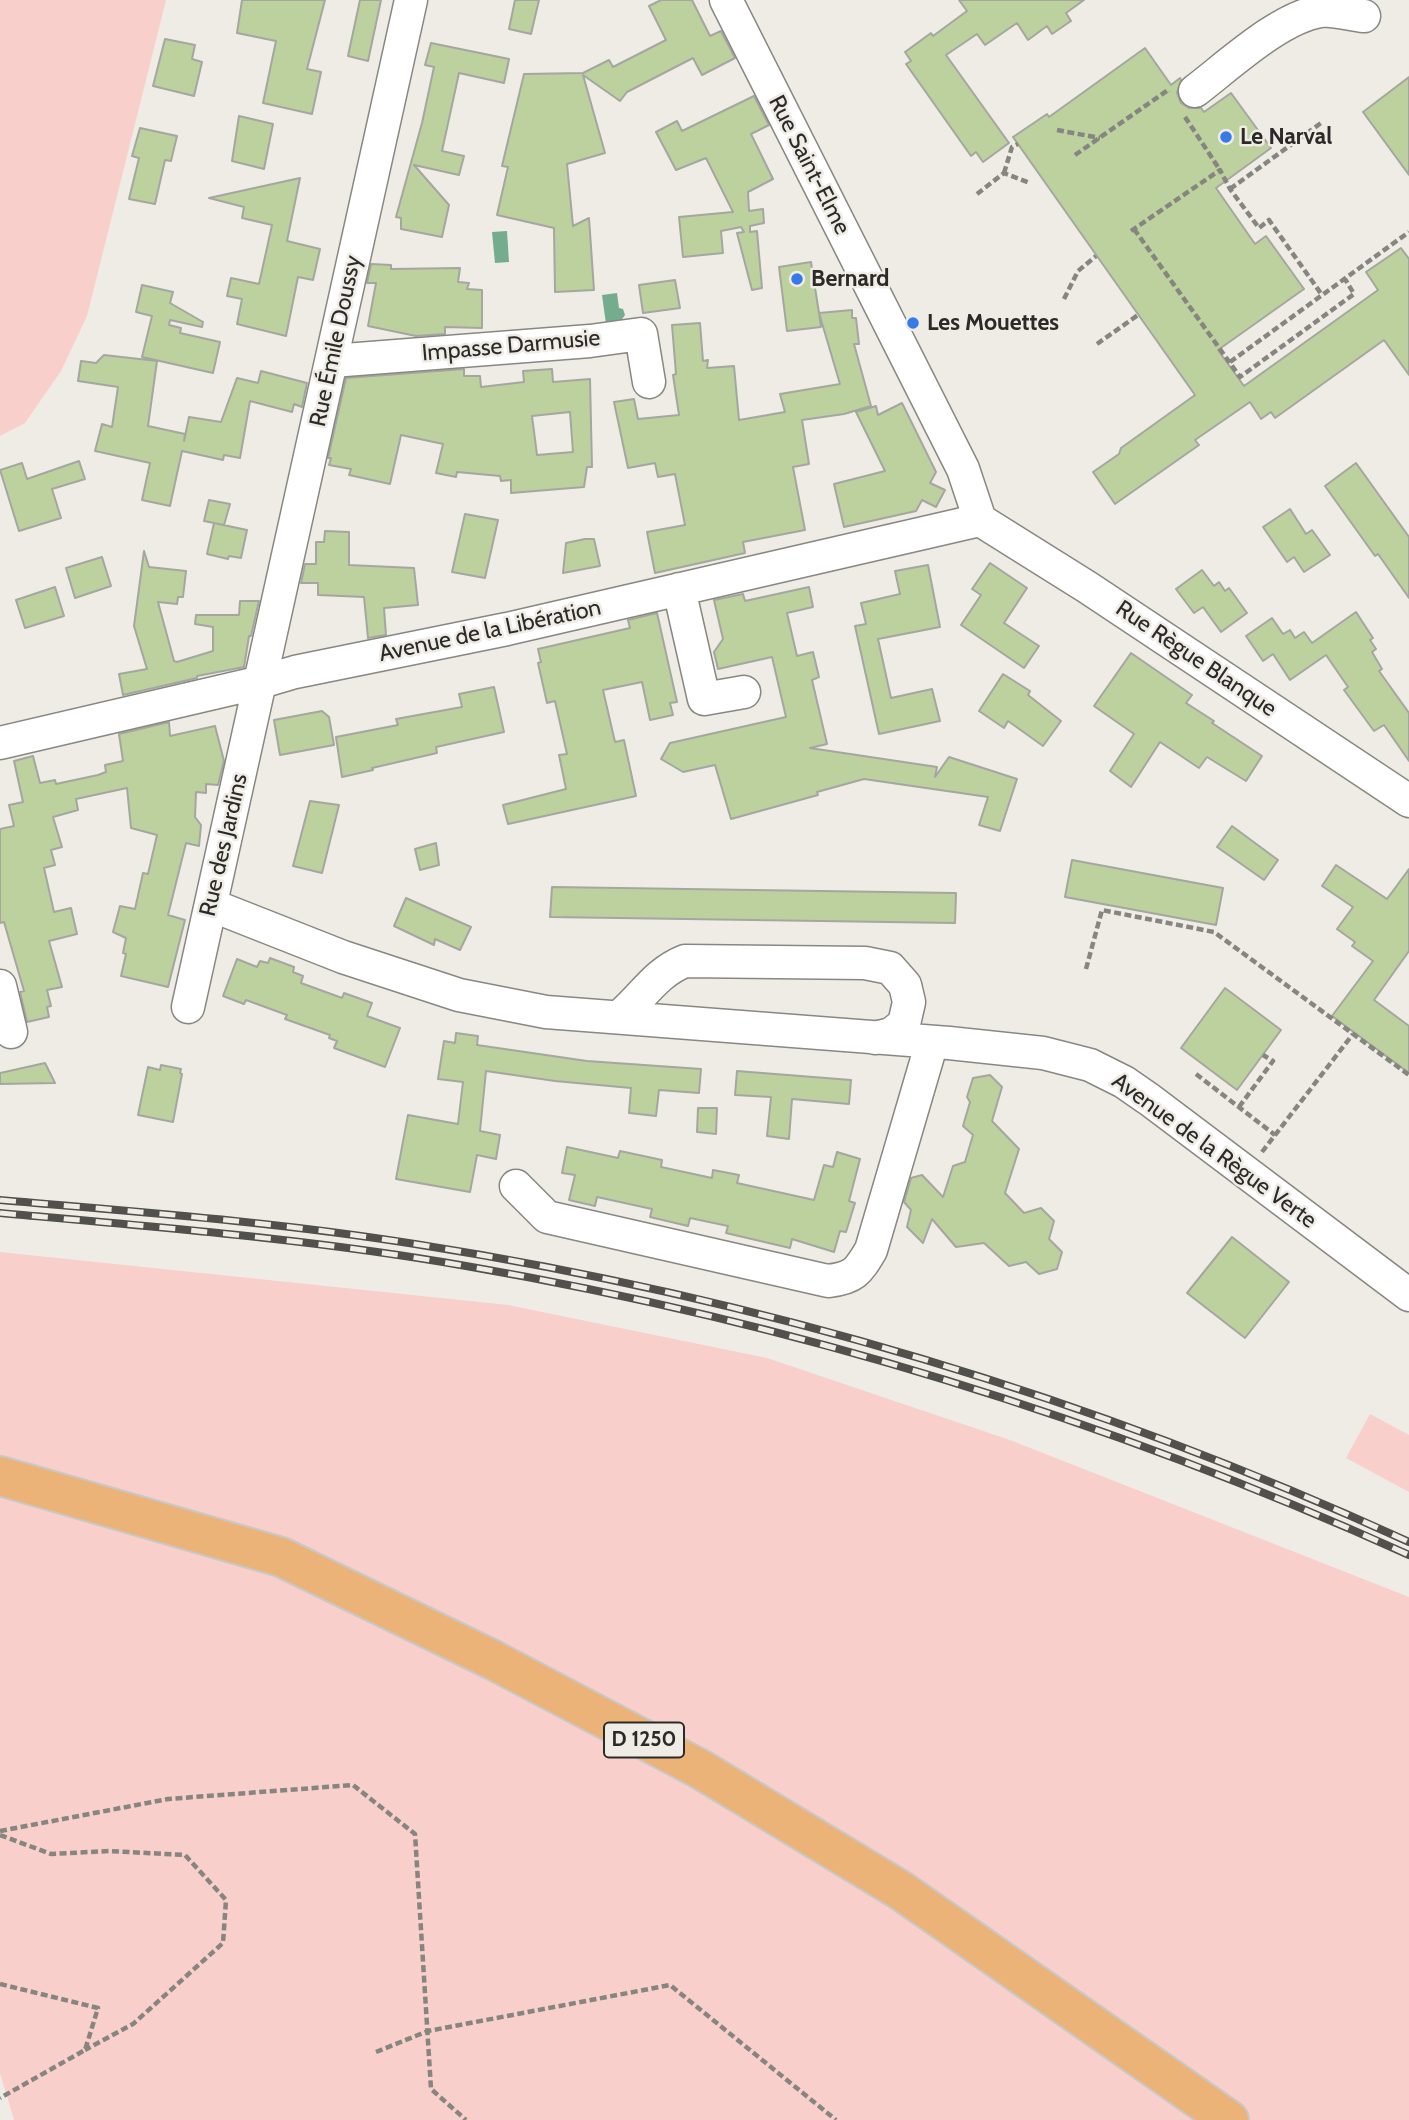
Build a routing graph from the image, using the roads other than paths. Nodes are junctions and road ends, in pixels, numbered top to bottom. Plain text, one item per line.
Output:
1 (411, 0) edge
2 (726, 0) edge
3 (1364, 16) dead end
4 (1184, 101) road end
5 (332, 360) junction
6 (649, 382) dead end
7 (981, 520) junction
8 (679, 589) junction
9 (261, 682) junction
10 (744, 692) dead end
11 (0, 743) edge
12 (1409, 801) edge
13 (211, 905) junction
14 (0, 986) edge
15 (188, 1007) dead end
16 (619, 1017) junction
17 (11, 1032) dead end
18 (875, 1038) junction
19 (932, 1042) junction
20 (516, 1186) dead end
21 (1409, 1295) edge
22 (0, 1476) edge
23 (1229, 2120) edge

1 - 5 street, Rue Émile Doussy
2 - 7 street, Rue Saint-Elme
3 - 4 street
5 - 6 street, Impasse Darmusie
5 - 9 street, Rue Émile Doussy
7 - 8 street, Avenue de la Libération
7 - 12 street, Rue Règue Blanque
8 - 9 street, Avenue de la Libération
8 - 10 street
9 - 11 street, Avenue de la Libération
9 - 13 street, Rue des Jardins
13 - 15 street, Rue des Jardins
13 - 16 street, Avenue de la Règue Verte
14 - 17 street
16 - 18 street, Avenue de la Règue Verte
16 - 18 street
18 - 19 street, Avenue de la Règue Verte
19 - 20 street
19 - 21 street, Avenue de la Règue Verte
22 - 23 main road, D 1250

